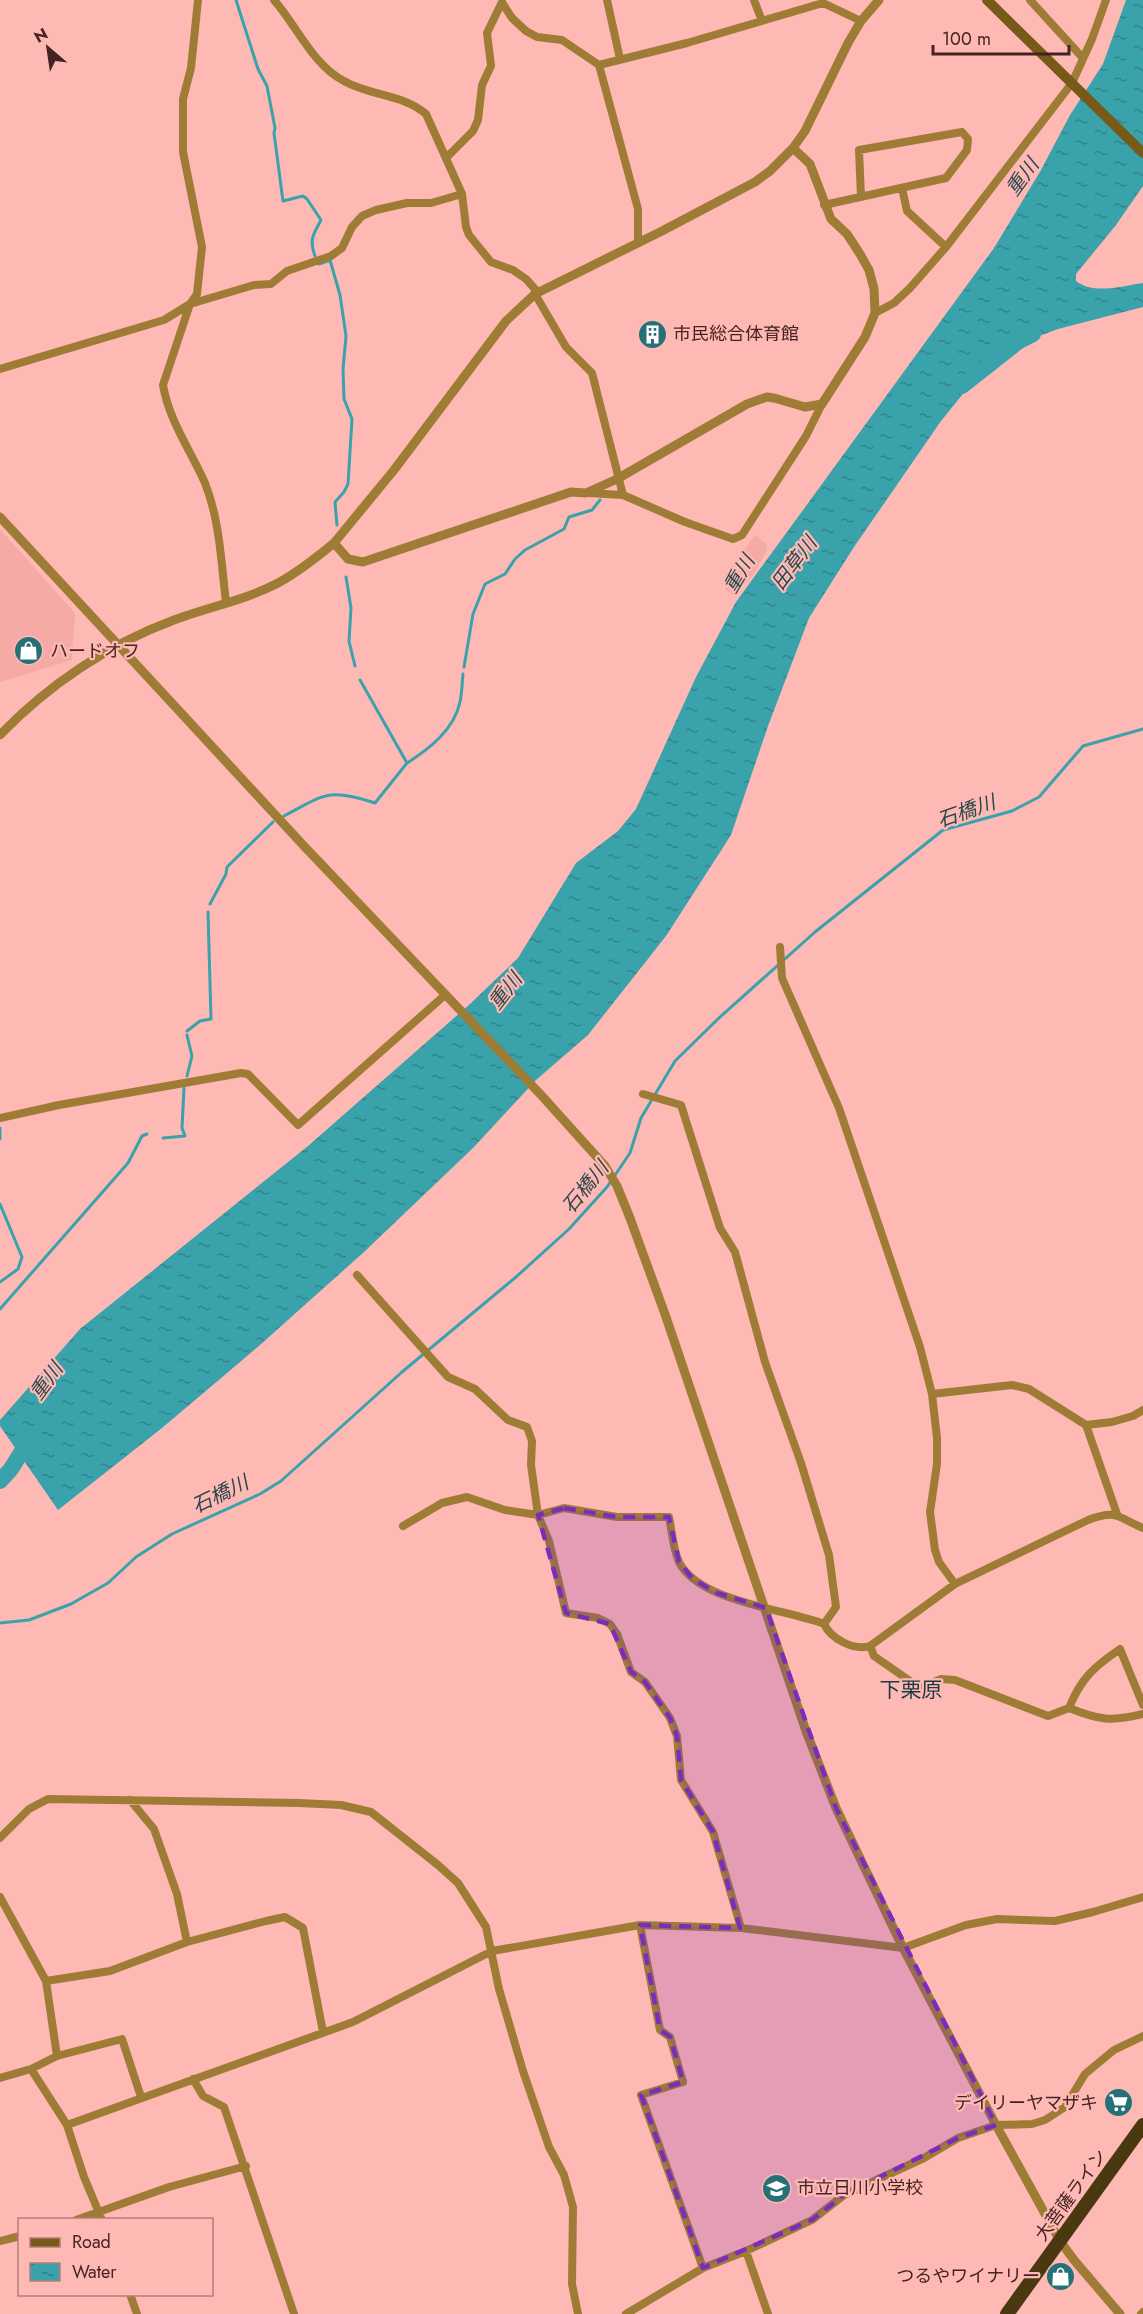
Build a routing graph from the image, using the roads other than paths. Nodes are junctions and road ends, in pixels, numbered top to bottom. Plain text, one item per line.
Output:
1 (198, 0) edge
2 (274, 0) edge
3 (607, 0) edge
4 (754, 0) edge
5 (879, 0) edge
6 (987, 0) edge
7 (1030, 0) edge
8 (1106, 0) edge
9 (502, 2) edge
10 (762, 21) junction
11 (861, 21) junction
12 (1082, 57) junction
13 (620, 59) junction
14 (599, 65) junction
15 (1075, 85) junction
16 (793, 148) junction
17 (1143, 153) edge
18 (446, 158) junction
19 (902, 188) junction
20 (462, 194) junction
21 (861, 197) junction
22 (825, 205) junction
23 (638, 242) junction
24 (946, 247) junction
25 (535, 294) junction
26 (190, 304) junction
27 (875, 313) junction
28 (0, 369) edge
29 (822, 404) junction
30 (617, 479) junction
31 (586, 493) junction
32 (623, 495) junction
33 (0, 517) edge
34 (334, 543) junction
35 (226, 602) junction
36 (118, 646) junction
37 (0, 735) edge
38 (780, 948) dead end
39 (445, 995) junction
40 (643, 1094) dead end
41 (0, 1118) edge
42 (357, 1275) dead end
43 (932, 1394) junction
44 (1143, 1410) edge
45 (1086, 1425) junction
46 (1117, 1514) junction
47 (538, 1515) junction
48 (403, 1526) dead end
49 (1143, 1528) edge
50 (955, 1584) junction
51 (766, 1608) junction
52 (824, 1624) junction
53 (870, 1646) junction
54 (1143, 1706) edge
55 (1068, 1708) junction
56 (1143, 1714) edge
57 (130, 1800) junction
58 (0, 1838) edge
59 (0, 1897) edge
60 (1143, 1897) edge
61 (640, 1925) junction
62 (741, 1928) junction
63 (187, 1942) junction
64 (903, 1948) junction
65 (492, 1951) junction
66 (46, 1980) junction
67 (323, 2032) junction
68 (1143, 2036) edge
69 (57, 2056) junction
70 (31, 2069) junction
71 (0, 2078) edge
72 (193, 2079) junction
73 (141, 2097) junction
74 (67, 2125) junction
75 (996, 2125) junction
76 (1143, 2125) edge
77 (246, 2166) junction
78 (101, 2216) edge
79 (18, 2236) edge
80 (0, 2241) edge
81 (1060, 2241) junction
82 (746, 2251) junction
83 (703, 2268) junction
84 (130, 2296) edge
85 (137, 2314) edge
86 (294, 2314) edge
87 (578, 2314) edge
88 (626, 2314) edge
89 (768, 2314) edge
90 (1007, 2314) edge
91 (1120, 2314) edge

1 - 26 street
2 - 18 street
3 - 13 street
4 - 10 street
5 - 11 street
6 - 15 main road
7 - 12 street
8 - 12 street
9 - 14 street
9 - 18 street
10 - 11 street
10 - 13 street
11 - 16 street
12 - 15 street
13 - 14 street
14 - 23 street
15 - 17 main road
15 - 24 street
16 - 22 street
16 - 23 street
18 - 20 street
19 - 21 street
19 - 21 street
19 - 24 street
20 - 25 street
20 - 26 street
21 - 22 street
22 - 27 street
23 - 25 street
24 - 27 street
25 - 30 street
25 - 34 street
26 - 28 street
26 - 35 street
27 - 29 street
29 - 30 street
29 - 32 street
30 - 31 street
30 - 32 street
31 - 32 street
31 - 34 street
33 - 36 street
34 - 35 street
35 - 36 street
36 - 37 street
36 - 39 street
38 - 43 street
39 - 41 street
39 - 51 street
40 - 52 street
42 - 47 street
43 - 45 street
43 - 50 street
44 - 45 street
45 - 46 street
46 - 49 street
46 - 50 street
47 - 48 street
47 - 51 street
47 - 62 street
50 - 53 street
51 - 52 street
51 - 64 street
52 - 53 street
53 - 55 street
54 - 55 street
55 - 56 street
57 - 58 street
57 - 63 street
57 - 65 street
59 - 66 street
60 - 64 street
61 - 62 street
61 - 65 street
61 - 83 street
62 - 64 street
63 - 66 street
63 - 67 street
64 - 75 street
65 - 67 street
65 - 87 street
66 - 69 street
67 - 72 street
68 - 75 street
69 - 70 street
69 - 73 street
70 - 71 street
70 - 74 street
72 - 73 street
72 - 77 street
73 - 74 street
74 - 78 street
75 - 81 street
75 - 82 street
76 - 81 highway, 大菩薩ライン
77 - 78 street
77 - 86 street
79 - 80 street
81 - 90 highway, 大菩薩ライン
81 - 91 street
82 - 83 street
82 - 89 street
83 - 88 street
84 - 85 street

